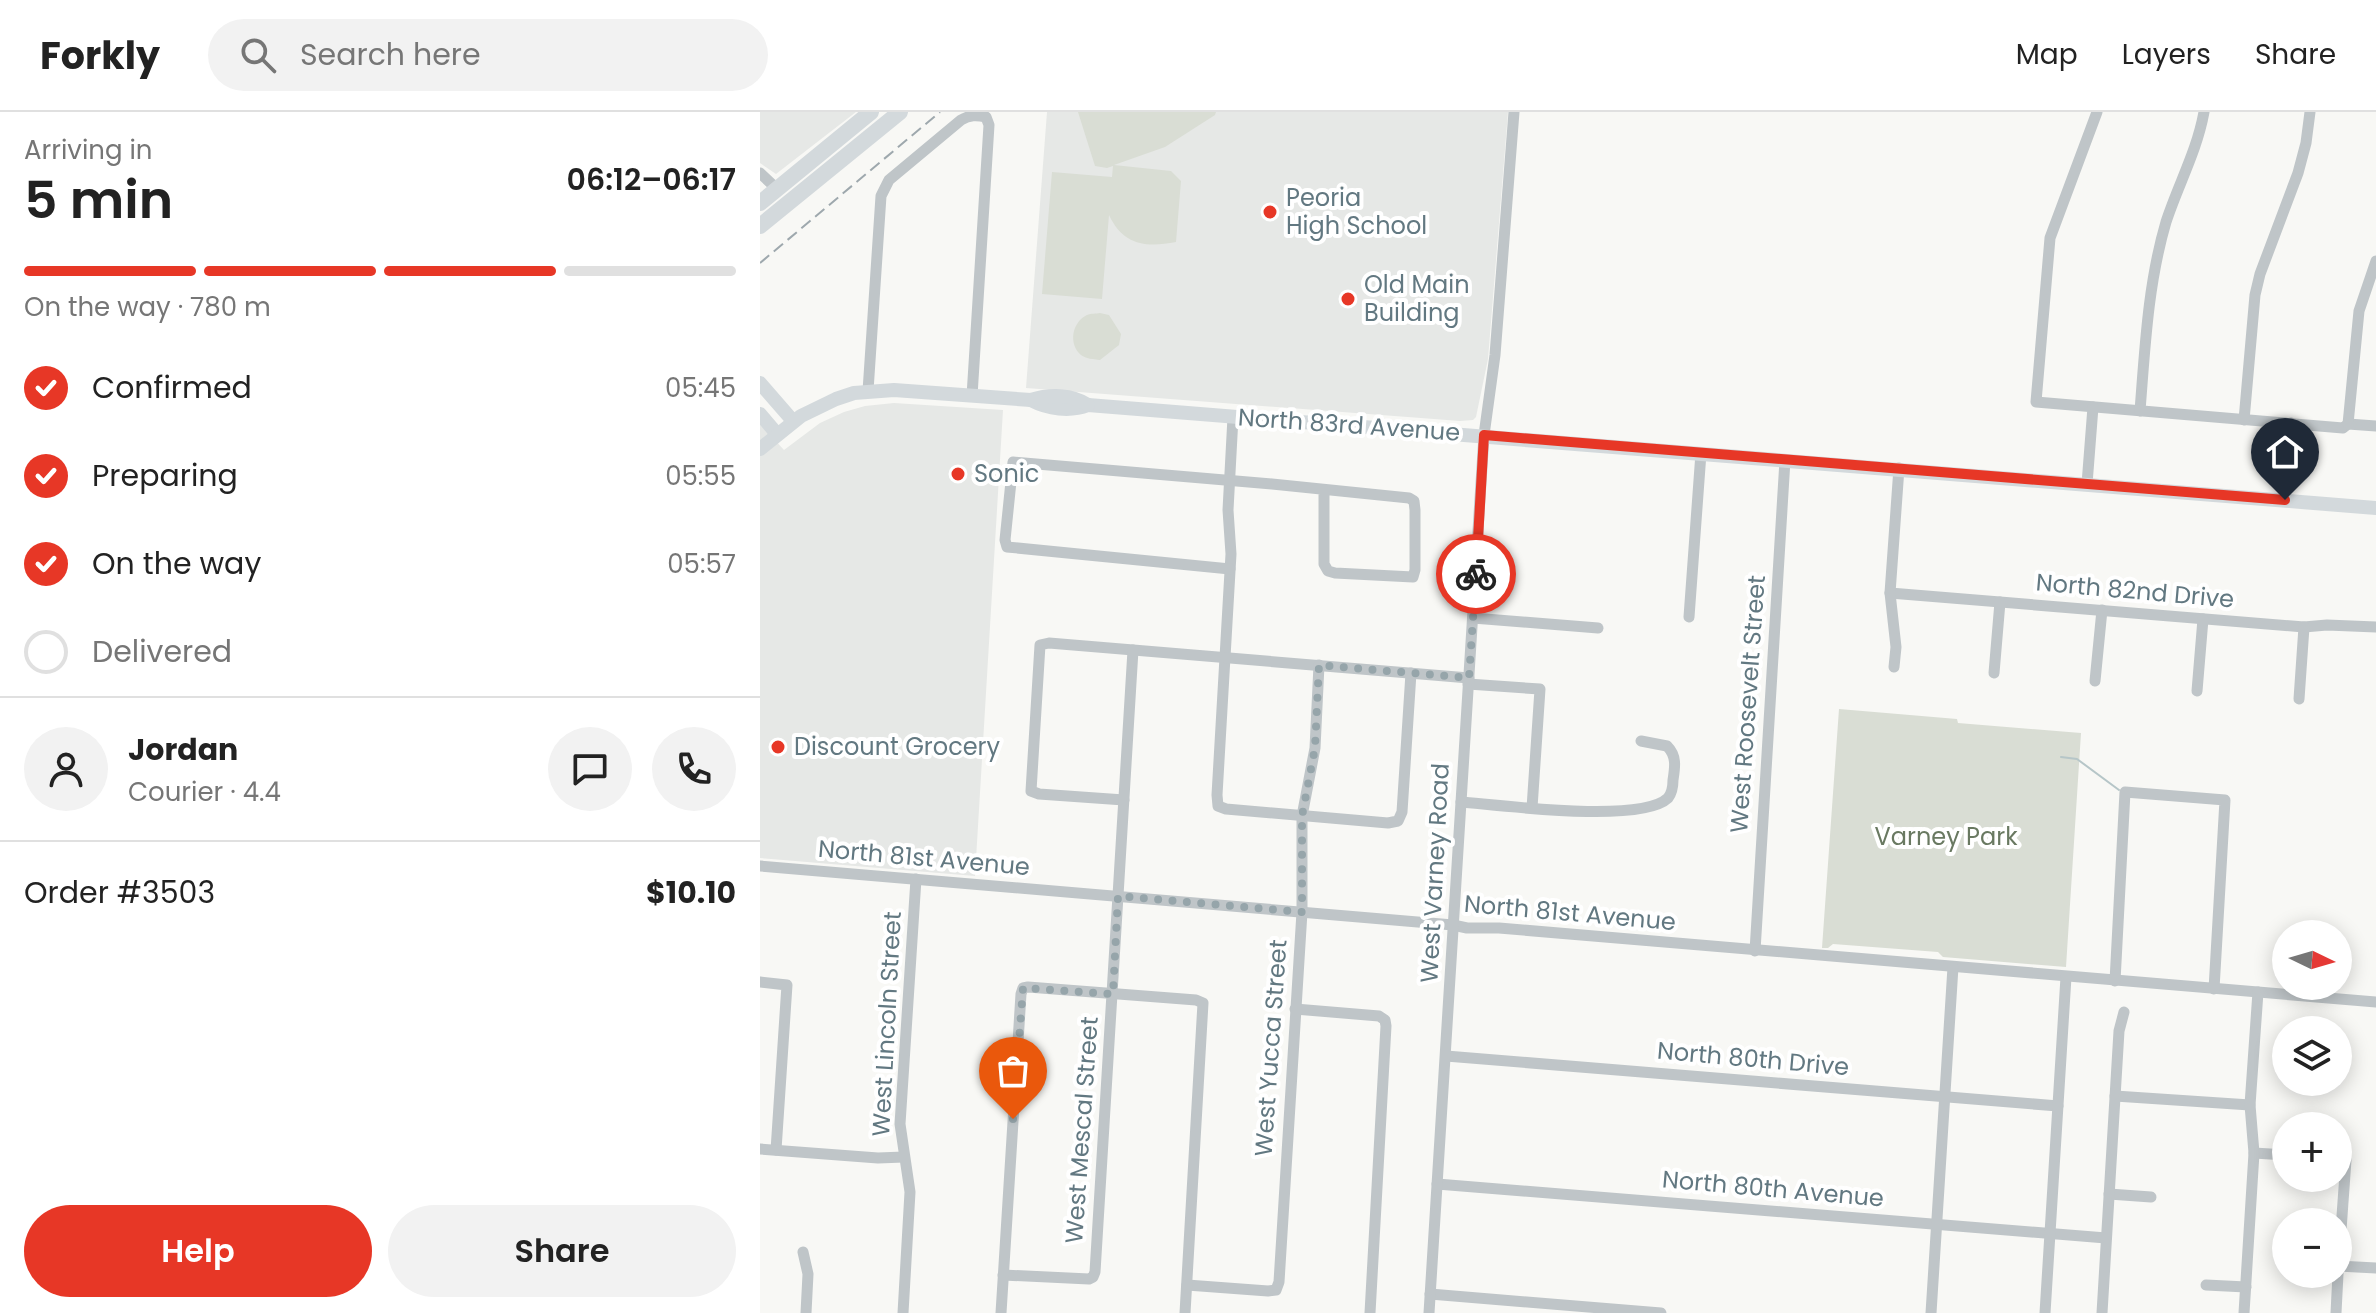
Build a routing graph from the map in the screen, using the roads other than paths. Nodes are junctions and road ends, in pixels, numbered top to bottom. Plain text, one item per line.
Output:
1 (900, 112) edge
2 (1514, 112) edge
3 (2097, 112) edge
4 (2204, 112) edge
5 (2310, 112) edge
6 (866, 115) edge
7 (875, 133) junction
8 (760, 173) edge
9 (777, 189) junction
10 (760, 203) edge
11 (760, 226) edge
12 (2376, 261) edge
13 (2363, 298) junction
14 (2376, 302) edge
15 (760, 383) edge
16 (868, 391) junction
17 (972, 396) junction
18 (2093, 407) junction
19 (2140, 411) junction
20 (760, 414) edge
21 (1233, 417) junction
22 (2244, 420) junction
23 (2291, 423) junction
24 (2348, 424) junction
25 (2376, 426) edge
26 (785, 428) junction
27 (1484, 435) junction
28 (760, 449) edge
29 (1701, 453) junction
30 (1785, 460) junction
31 (1899, 468) junction
32 (1228, 480) junction
33 (2087, 484) junction
34 (1324, 490) junction
35 (2285, 500) junction
36 (2376, 508) edge
37 (1230, 569) junction
38 (1890, 593) junction
39 (2000, 602) junction
40 (2102, 610) junction
41 (1689, 617) dead end
42 (1473, 618) junction
43 (2203, 619) junction
44 (2304, 627) junction
45 (2376, 627) edge
46 (1598, 628) dead end
47 (1133, 650) junction
48 (1225, 658) junction
49 (1319, 665) junction
50 (1894, 667) dead end
51 (1411, 673) junction
52 (1994, 673) dead end
53 (1469, 681) junction
54 (2095, 681) dead end
55 (2197, 691) dead end
56 (2299, 699) dead end
57 (1641, 741) dead end
58 (1124, 800) junction
59 (1461, 802) junction
60 (1532, 808) junction
61 (1302, 816) junction
62 (760, 866) edge
63 (916, 879) junction
64 (1118, 896) junction
65 (1302, 912) junction
66 (1453, 925) junction
67 (1755, 951) junction
68 (1953, 967) junction
69 (2066, 977) junction
70 (2115, 981) junction
71 (760, 982) edge
72 (2214, 989) junction
73 (2258, 992) junction
74 (1113, 994) junction
75 (2376, 1002) edge
76 (1295, 1009) junction
77 (2124, 1012) dead end
78 (1446, 1056) junction
79 (1945, 1096) junction
80 (2115, 1096) junction
81 (2250, 1105) junction
82 (2058, 1106) junction
83 (760, 1149) edge
84 (776, 1150) junction
85 (2254, 1153) junction
86 (2272, 1154) edge
87 (904, 1157) junction
88 (1437, 1184) junction
89 (2109, 1194) junction
90 (2151, 1197) dead end
91 (1937, 1225) junction
92 (2050, 1234) junction
93 (2106, 1238) junction
94 (803, 1252) dead end
95 (2352, 1267) edge
96 (2376, 1268) edge
97 (1003, 1275) junction
98 (1187, 1285) junction
99 (2206, 1285) dead end
100 (2246, 1287) junction
101 (2337, 1288) edge
102 (1430, 1294) junction
103 (806, 1313) edge
104 (903, 1313) edge
105 (1001, 1313) edge
106 (1185, 1313) edge
107 (1370, 1313) edge
108 (1429, 1313) edge
109 (1661, 1313) edge
110 (1931, 1313) edge
111 (2045, 1313) edge
112 (2102, 1313) edge
113 (2244, 1313) edge
114 (2336, 1313) edge

1 - 7 highway
2 - 27 street, West Varney Road
3 - 18 street
4 - 19 street
5 - 22 street
6 - 7 highway
6 - 9 highway
7 - 11 highway
8 - 9 street
9 - 10 highway
12 - 13 street
13 - 14 street
13 - 24 street
15 - 26 main road
16 - 17 main road, North 83rd Avenue
16 - 17 street
16 - 26 main road, North 83rd Avenue
17 - 21 main road, North 83rd Avenue
18 - 19 street
18 - 33 street
19 - 22 street
20 - 26 main road
21 - 27 main road, North 83rd Avenue
21 - 32 street
22 - 23 street
23 - 24 street
23 - 35 street
24 - 25 street
26 - 28 main road, North 83rd Avenue
27 - 29 main road, North 83rd Avenue
27 - 42 street, West Varney Road
29 - 30 main road, North 83rd Avenue
29 - 41 street
30 - 31 main road, North 83rd Avenue
30 - 67 street, West Roosevelt Street
31 - 33 main road, North 83rd Avenue
31 - 38 street
32 - 34 street
32 - 37 street
32 - 37 street
33 - 35 main road, North 83rd Avenue
34 - 34 street
35 - 36 main road, North 83rd Avenue
37 - 48 street
38 - 39 street, North 82nd Drive
38 - 50 street
39 - 40 street, North 82nd Drive
39 - 52 street
40 - 43 street, North 82nd Drive
40 - 54 street
42 - 46 street
42 - 53 street, West Varney Road
43 - 44 street, North 82nd Drive
43 - 55 street
44 - 45 street, North 82nd Drive
44 - 56 street
47 - 48 street
47 - 58 street, West Mescal Street
47 - 58 street
48 - 49 street
48 - 61 street
49 - 51 street
49 - 61 street, West Yucca Street
51 - 53 street
51 - 61 street
53 - 59 street, West Varney Road
53 - 60 street
57 - 60 street
58 - 64 street, West Mescal Street
59 - 60 street
59 - 66 street, West Varney Road
61 - 65 street, West Yucca Street
62 - 63 street, North 81st Avenue
63 - 64 street, North 81st Avenue
63 - 87 street, West Lincoln Street
64 - 65 street, North 81st Avenue
64 - 74 street, West Mescal Street
65 - 66 street, North 81st Avenue
65 - 76 street, West Yucca Street
66 - 67 street, North 81st Avenue
66 - 78 street, West Varney Road
67 - 68 street, North 81st Avenue
68 - 69 street, North 81st Avenue
68 - 79 street
69 - 70 street, North 81st Avenue
69 - 82 street
70 - 72 street, North 81st Avenue
70 - 72 street
71 - 84 street
72 - 73 street, North 81st Avenue
73 - 75 street, North 81st Avenue
73 - 81 street
74 - 97 street, West Mescal Street
74 - 97 street
74 - 98 street
76 - 98 street, West Yucca Street
76 - 107 street
77 - 80 street
78 - 79 street, North 80th Drive
78 - 88 street, West Varney Road
79 - 82 street, North 80th Drive
79 - 91 street
80 - 81 street
80 - 89 street
81 - 85 street
82 - 92 street
83 - 84 street
84 - 87 street
85 - 86 street
85 - 100 street
87 - 104 street, West Lincoln Street
88 - 91 street, North 80th Avenue
88 - 102 street, West Varney Road
89 - 90 street
89 - 93 street
91 - 92 street, North 80th Avenue
91 - 110 street
92 - 93 street, North 80th Avenue
92 - 111 street
93 - 112 street
94 - 103 street
95 - 96 street
97 - 105 street
98 - 106 street
99 - 100 street
100 - 113 street
101 - 114 street
102 - 108 street, West Varney Road
102 - 109 street

